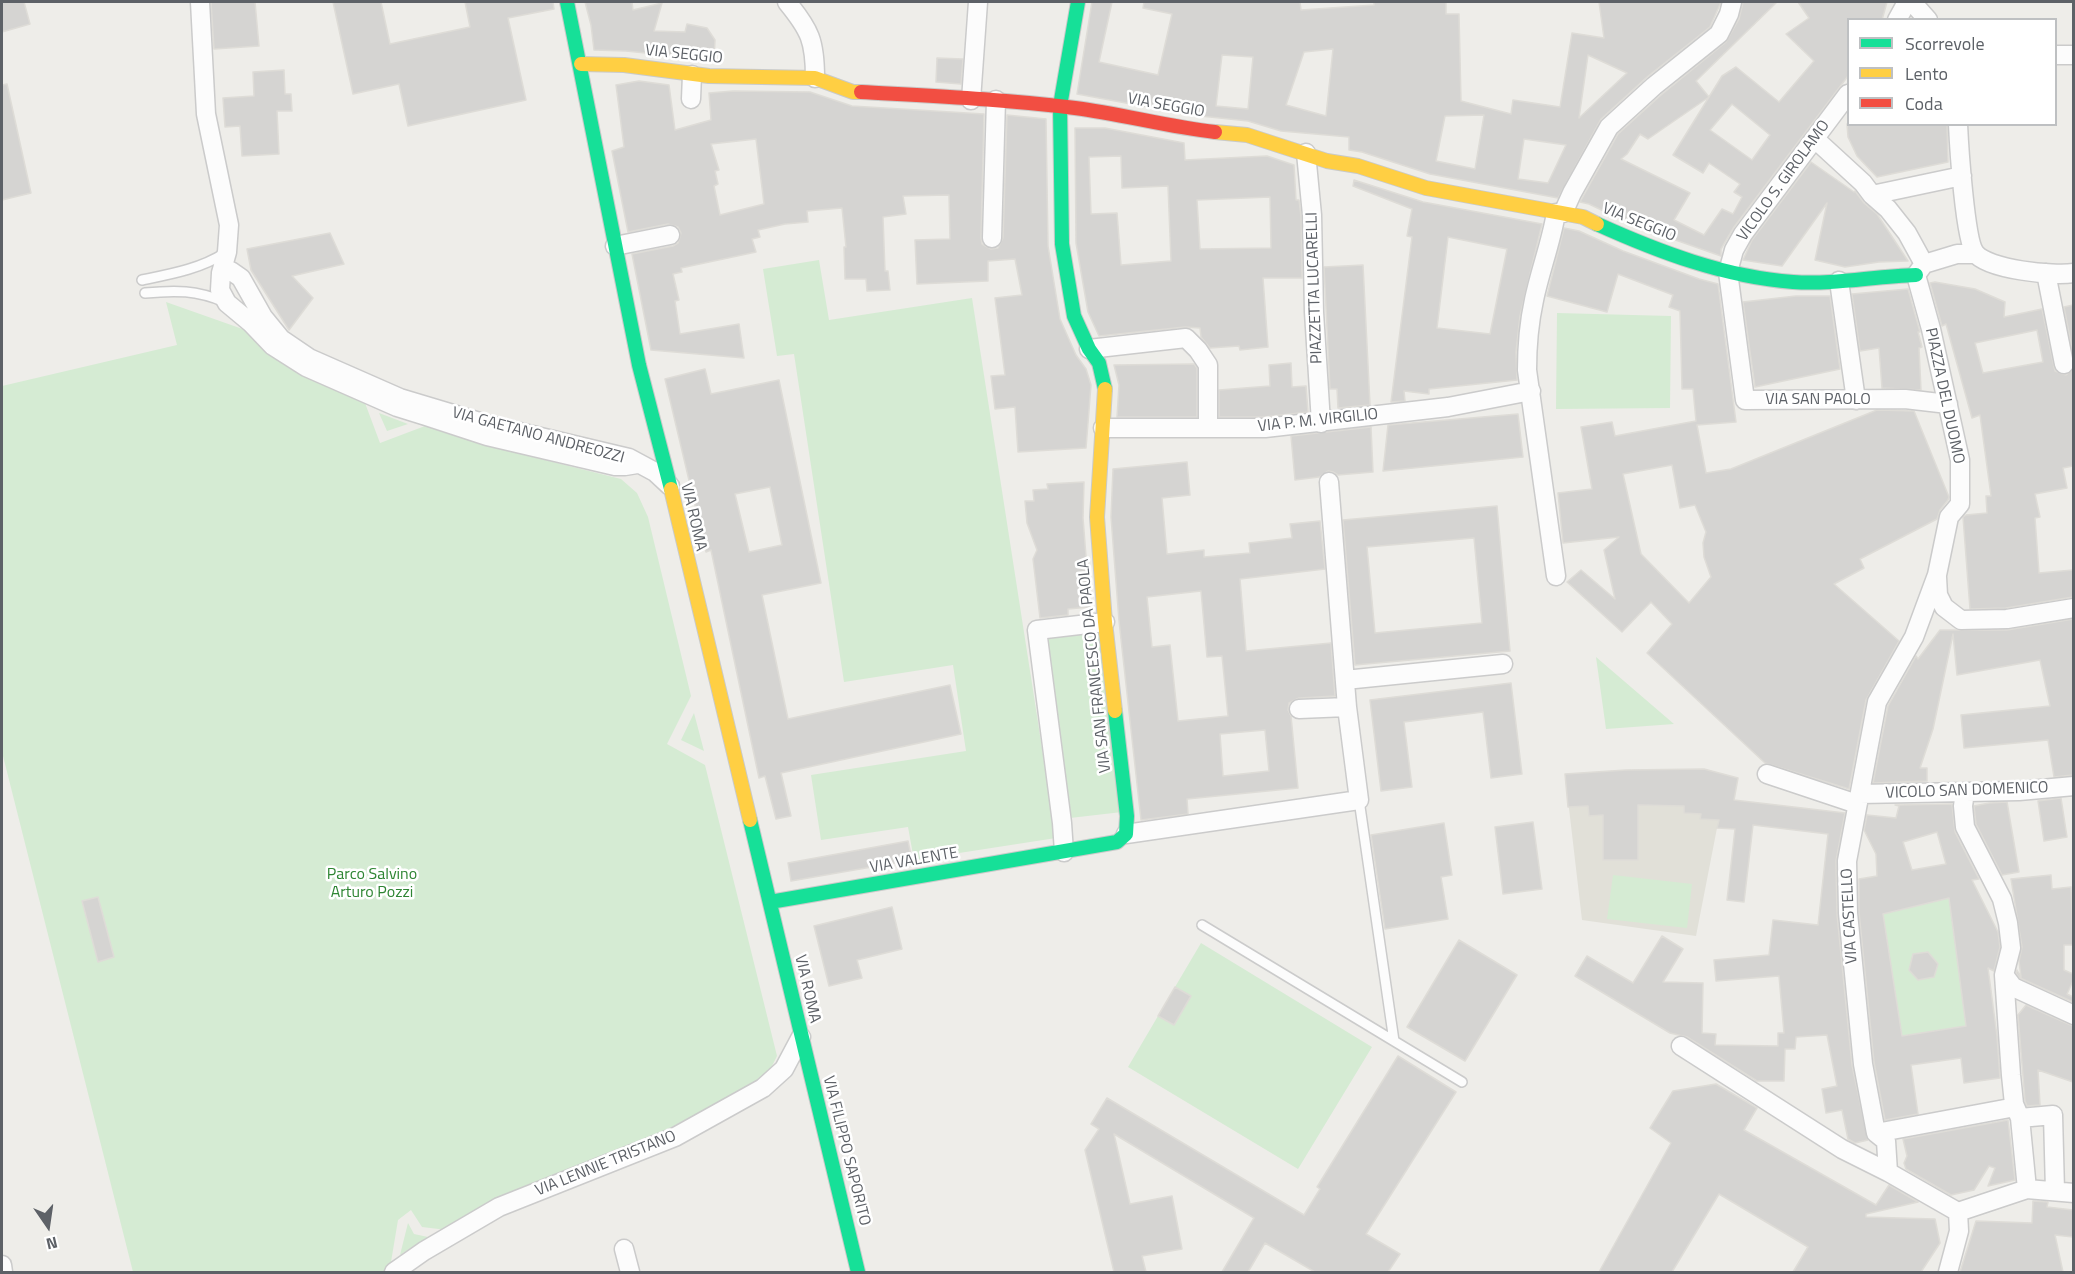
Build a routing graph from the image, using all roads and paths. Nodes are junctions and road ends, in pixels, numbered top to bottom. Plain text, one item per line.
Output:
1 (200, 2) edge
2 (567, 2) edge
3 (787, 2) edge
4 (978, 2) edge
5 (1078, 2) edge
6 (1732, 2) edge
7 (1910, 2) edge
8 (1898, 18) edge
9 (1926, 18) edge
10 (2073, 55) edge
11 (2057, 56) edge
12 (581, 64) junction
13 (692, 75) junction
14 (815, 78) junction
15 (1847, 94) edge
16 (691, 99) dead end
17 (971, 100) junction
18 (996, 100) junction
19 (1060, 106) junction
20 (1958, 126) edge
21 (1815, 139) junction
22 (1306, 153) junction
23 (1962, 176) junction
24 (1872, 195) junction
25 (1560, 213) junction
26 (670, 235) dead end
27 (992, 238) dead end
28 (615, 246) junction
29 (227, 252) junction
30 (1975, 254) junction
31 (1920, 269) junction
32 (1728, 272) junction
33 (221, 273) junction
34 (2046, 273) junction
35 (2073, 273) edge
36 (142, 280) dead end
37 (1839, 281) junction
38 (145, 294) dead end
39 (227, 303) junction
40 (257, 320) junction
41 (1089, 348) junction
42 (2064, 364) dead end
43 (1531, 391) junction
44 (1856, 400) junction
45 (1948, 404) junction
46 (1321, 423) junction
47 (1103, 428) junction
48 (1208, 428) junction
49 (1329, 482) dead end
50 (670, 486) junction
51 (1946, 529) joint
52 (1937, 575) junction
53 (1556, 576) dead end
54 (2073, 608) edge
55 (1105, 622) junction
56 (1503, 664) dead end
57 (1345, 680) junction
58 (1347, 707) junction
59 (1299, 709) dead end
60 (1767, 774) dead end
61 (2073, 786) edge
62 (1965, 792) junction
63 (1859, 799) junction
64 (1359, 800) junction
65 (1126, 834) junction
66 (1064, 852) junction
67 (770, 902) junction
68 (1202, 925) dead end
69 (2004, 975) junction
70 (2073, 1015) edge
71 (801, 1037) junction
72 (1394, 1041) junction
73 (1681, 1046) dead end
74 (1462, 1082) dead end
75 (2017, 1111) junction
76 (1876, 1133) junction
77 (1888, 1172) junction
78 (2027, 1189) junction
79 (2055, 1191) junction
80 (2073, 1193) edge
81 (1958, 1212) junction
82 (624, 1249) dead end
83 (2, 1265) edge
84 (3, 1272) edge
85 (394, 1272) edge
86 (630, 1272) edge
87 (858, 1272) edge
88 (1948, 1272) edge

1 - 29 street
2 - 12 street, VIA ROMA
3 - 14 street
4 - 17 street
5 - 19 street, VIA SAN FRANCESCO DA PAOLA
6 - 25 street
7 - 8 street
7 - 9 street
10 - 11 street
12 - 13 street, VIA SEGGIO
12 - 28 street, VIA ROMA
13 - 14 street, VIA SEGGIO
13 - 16 street
14 - 17 street, VIA SEGGIO
15 - 21 street, VICOLO S. GIROLAMO
17 - 18 street, VIA SEGGIO
18 - 19 street, VIA SEGGIO
18 - 27 street
19 - 22 street, VIA SEGGIO
19 - 41 street, VIA SAN FRANCESCO DA PAOLA
20 - 23 street
21 - 24 street, PIAZZA DEL DUOMO
21 - 32 street, VICOLO S. GIROLAMO
22 - 25 street, VIA SEGGIO
22 - 46 street, PIAZZETTA LUCARELLI
23 - 24 street
23 - 30 street
24 - 31 street, PIAZZA DEL DUOMO
25 - 32 street, VIA SEGGIO
25 - 43 street
26 - 28 street
28 - 50 street, VIA ROMA
29 - 33 street
29 - 36 lane
30 - 31 street
30 - 34 street
31 - 37 street, VIA SEGGIO
31 - 45 street, PIAZZA DEL DUOMO
32 - 37 street, VIA SEGGIO
32 - 44 street, VIA SAN PAOLO
33 - 39 street
33 - 40 street
34 - 35 street
34 - 42 street
37 - 44 street
38 - 39 lane
39 - 40 street
40 - 50 street, VIA GAETANO ANDREOZZI
41 - 47 street, VIA SAN FRANCESCO DA PAOLA
41 - 48 street
43 - 46 street, VIA P. M. VIRGILIO
43 - 53 street
44 - 45 street, VIA SAN PAOLO
45 - 51 street, PIAZZA DEL DUOMO
46 - 48 street, VIA P. M. VIRGILIO
47 - 48 street, VIA P. M. VIRGILIO
47 - 55 street, VIA SAN FRANCESCO DA PAOLA
49 - 57 street
50 - 67 street, VIA ROMA
51 - 52 street, VIA CASTELLO
52 - 54 street
52 - 63 street, VIA CASTELLO
55 - 65 street, VIA SAN FRANCESCO DA PAOLA
55 - 66 street
56 - 57 street
57 - 58 street
58 - 59 street
58 - 64 street
60 - 63 street, VICOLO SAN DOMENICO
61 - 62 street, VICOLO SAN DOMENICO
62 - 63 street, VICOLO SAN DOMENICO
62 - 69 street
63 - 76 street, VIA CASTELLO
64 - 65 street
64 - 72 lane
65 - 66 street
66 - 67 street, VIA VALENTE
67 - 71 street, VIA ROMA
68 - 72 lane
69 - 70 street
69 - 75 street
71 - 85 street, VIA LENNIE TRISTANO
71 - 87 street, VIA FILIPPO SAPORITO
72 - 74 lane
73 - 77 street
75 - 76 street
75 - 78 street
75 - 79 street
76 - 77 street, VIA CASTELLO
77 - 81 street
78 - 79 street
78 - 81 street
79 - 80 street
81 - 88 street
82 - 86 street
83 - 84 street

